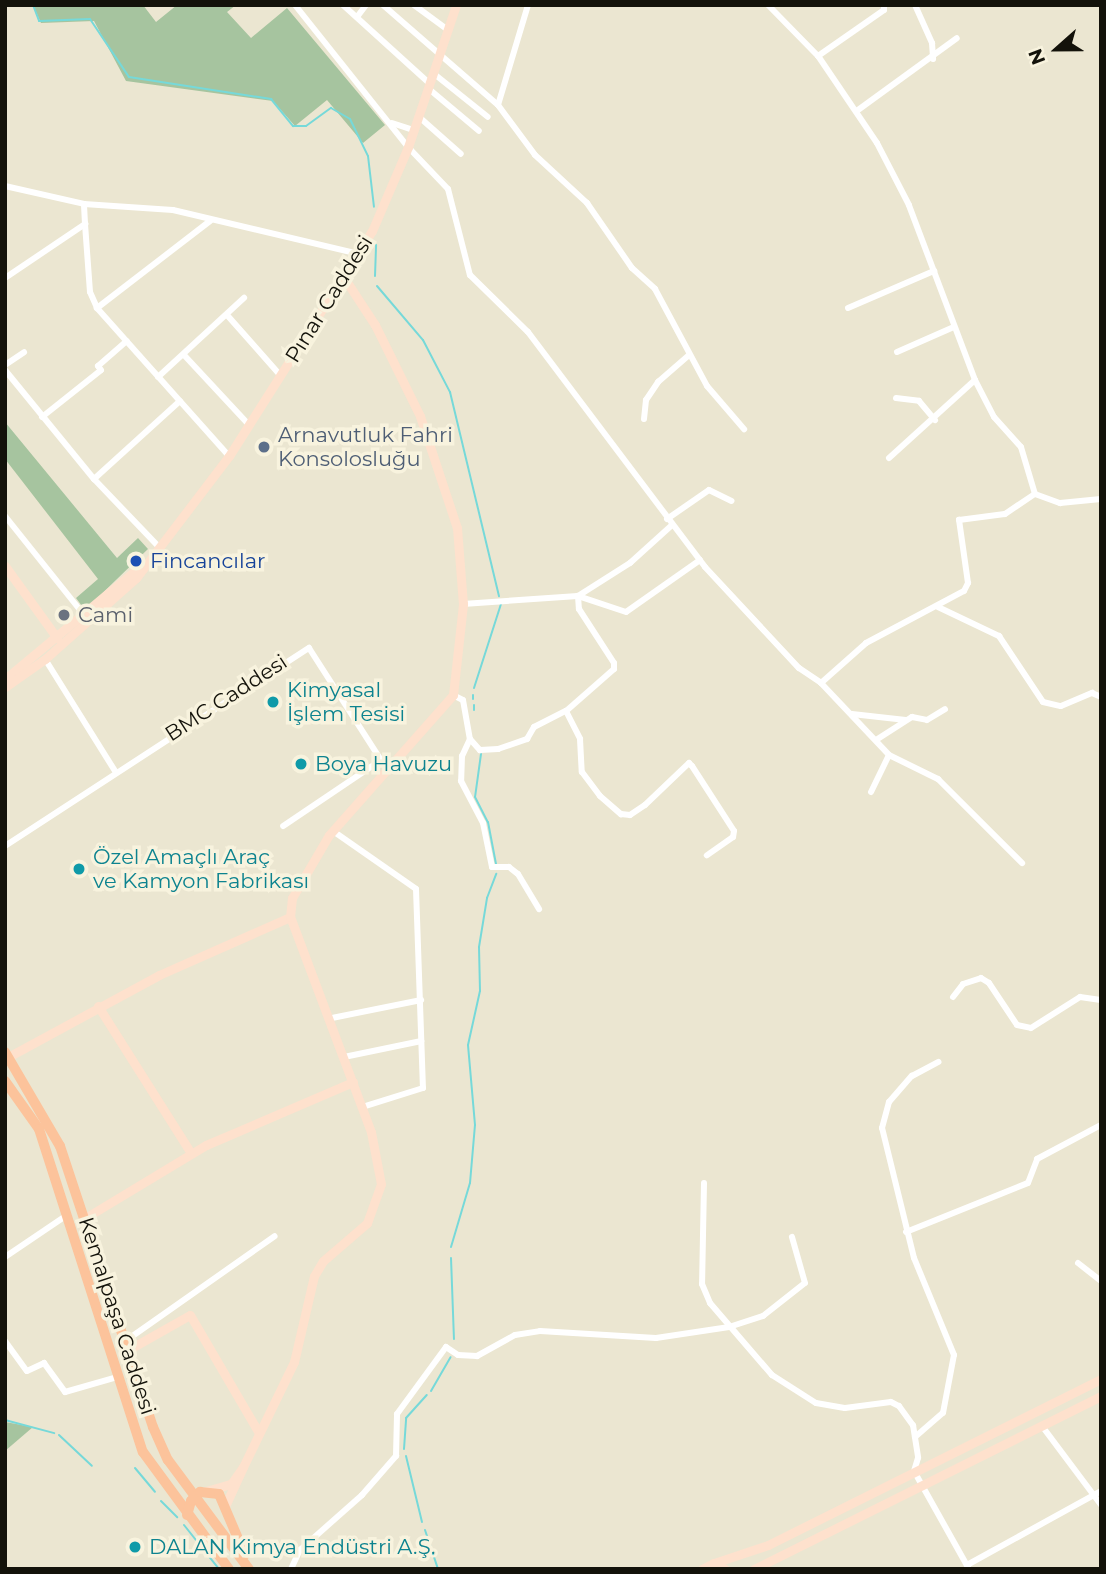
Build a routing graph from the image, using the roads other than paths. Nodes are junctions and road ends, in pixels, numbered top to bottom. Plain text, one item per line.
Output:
1 (295, 5) edge
2 (343, 5) edge
3 (366, 5) edge
4 (383, 5) edge
5 (414, 5) edge
6 (454, 5) edge
7 (528, 5) edge
8 (779, 5) edge
9 (884, 5) edge
10 (915, 5) edge
11 (770, 8) edge
12 (357, 17) junction
13 (449, 27) junction
14 (957, 38) dead end
15 (440, 53) junction
16 (818, 56) junction
17 (933, 59) junction
18 (433, 73) junction
19 (429, 86) junction
20 (498, 105) junction
21 (858, 110) junction
22 (418, 116) junction
23 (488, 117) dead end
24 (392, 123) junction
25 (413, 130) junction
26 (479, 131) dead end
27 (408, 147) junction
28 (461, 154) dead end
29 (5, 186) edge
30 (84, 205) junction
31 (210, 221) junction
32 (85, 224) junction
33 (359, 254) junction
34 (934, 271) junction
35 (5, 278) edge
36 (345, 279) junction
37 (244, 298) dead end
38 (848, 308) dead end
39 (97, 309) junction
40 (227, 315) junction
41 (954, 327) junction
42 (127, 341) junction
43 (24, 352) dead end
44 (897, 352) dead end
45 (184, 355) junction
46 (688, 356) junction
47 (5, 367) edge
48 (281, 376) junction
49 (158, 377) junction
50 (975, 380) junction
51 (896, 398) dead end
52 (180, 401) junction
53 (42, 417) junction
54 (644, 419) dead end
55 (935, 421) junction
56 (249, 425) junction
57 (744, 429) dead end
58 (229, 456) junction
59 (889, 458) dead end
60 (94, 479) junction
61 (1035, 494) junction
62 (1101, 499) edge
63 (732, 501) dead end
64 (5, 516) edge
65 (669, 522) junction
66 (160, 549) junction
67 (700, 560) junction
68 (5, 566) edge
69 (578, 596) junction
70 (463, 604) junction
71 (937, 607) junction
72 (84, 615) junction
73 (57, 638) junction
74 (45, 659) junction
75 (5, 679) edge
76 (821, 683) junction
77 (5, 687) edge
78 (453, 695) junction
79 (1101, 697) edge
80 (945, 709) dead end
81 (566, 711) junction
82 (852, 714) junction
83 (907, 720) junction
84 (470, 738) junction
85 (876, 740) junction
86 (889, 755) junction
87 (116, 771) junction
88 (871, 792) dead end
89 (283, 826) dead end
90 (333, 831) junction
91 (5, 846) edge
92 (707, 855) dead end
93 (1022, 863) dead end
94 (539, 909) dead end
95 (290, 917) junction
96 (953, 997) dead end
97 (421, 1000) junction
98 (1101, 1000) edge
99 (99, 1006) junction
100 (332, 1018) junction
101 (421, 1041) junction
102 (7, 1054) edge
103 (344, 1057) junction
104 (938, 1062) dead end
105 (5, 1081) edge
106 (353, 1082) junction
107 (362, 1107) junction
108 (1101, 1125) edge
109 (191, 1153) junction
110 (704, 1183) dead end
111 (69, 1214) junction
112 (85, 1218) junction
113 (906, 1232) junction
114 (275, 1236) dead end
115 (792, 1237) dead end
116 (5, 1257) edge
117 (1079, 1263) dead end
118 (1101, 1282) edge
119 (729, 1327) junction
120 (5, 1341) edge
121 (125, 1346) junction
122 (117, 1377) junction
123 (1101, 1379) edge
124 (1101, 1396) edge
125 (1042, 1426) junction
126 (259, 1433) junction
127 (915, 1437) junction
128 (243, 1467) junction
129 (914, 1471) junction
130 (923, 1486) junction
131 (206, 1491) junction
132 (1097, 1493) edge
133 (194, 1496) junction
134 (1101, 1506) edge
135 (226, 1508) junction
136 (190, 1519) junction
137 (217, 1526) junction
138 (714, 1563) junction
139 (968, 1567) edge
140 (229, 1569) edge
141 (250, 1569) edge
142 (291, 1569) edge
143 (702, 1569) edge
144 (725, 1569) edge
145 (754, 1569) edge

1 - 24 street
2 - 12 street
3 - 12 street
4 - 15 street
5 - 13 street
6 - 13 street, Pınar Caddesi
7 - 20 street
8 - 11 street
9 - 16 street
10 - 17 street
11 - 16 street
12 - 19 street
13 - 15 street, Pınar Caddesi
14 - 17 street
15 - 18 street, Pınar Caddesi
15 - 20 street
16 - 21 street
17 - 21 street
18 - 19 street, Pınar Caddesi
18 - 23 street
19 - 22 street, Pınar Caddesi
19 - 26 street
20 - 46 street
21 - 34 street
22 - 25 street, Pınar Caddesi
22 - 28 street
24 - 25 street
24 - 27 street
25 - 27 street, Pınar Caddesi
27 - 33 street, Pınar Caddesi
27 - 65 street
29 - 30 street
30 - 31 street
30 - 32 street
31 - 33 street
31 - 39 street
32 - 35 street
32 - 39 street
33 - 36 street, Pınar Caddesi
34 - 38 street
34 - 41 street
36 - 48 street, Pınar Caddesi
36 - 70 street
37 - 40 street
39 - 42 street
40 - 45 street
40 - 48 street
41 - 44 street
41 - 50 street
42 - 49 street
42 - 53 street
43 - 47 street
45 - 49 street
45 - 56 street
46 - 54 street
46 - 57 street
47 - 53 street
48 - 56 street, Pınar Caddesi
49 - 52 street
50 - 55 street
50 - 61 street
51 - 55 street
52 - 58 street
52 - 60 street
53 - 60 street
55 - 59 street
56 - 58 street, Pınar Caddesi
58 - 66 street, Pınar Caddesi
60 - 66 street
61 - 62 street
61 - 71 street
63 - 65 street
64 - 72 street
65 - 67 street
65 - 69 street
66 - 72 street, Pınar Caddesi
66 - 74 street, Pınar Caddesi
67 - 69 street
67 - 76 street
68 - 73 street
69 - 70 street
69 - 81 street
70 - 78 street
71 - 76 street
71 - 79 street
72 - 73 street, Pınar Caddesi
73 - 75 street, Pınar Caddesi
74 - 77 street, Pınar Caddesi
74 - 87 street
76 - 82 street
78 - 84 street
78 - 90 street
80 - 83 street
81 - 84 street
81 - 92 street
82 - 83 street
82 - 85 street
83 - 85 street
84 - 94 street
85 - 86 street
86 - 88 street
86 - 93 street
87 - 89 street, BMC Caddesi
87 - 91 street, BMC Caddesi
90 - 95 street
90 - 97 street
95 - 99 street
95 - 100 street
96 - 98 street
97 - 100 street
97 - 101 street
99 - 102 street
99 - 109 street
100 - 103 street
101 - 103 street
101 - 107 street
102 - 112 main road, Kemalpaşa Caddesi
103 - 106 street
104 - 113 street
105 - 111 main road, Kemalpaşa Caddesi
106 - 107 street
106 - 109 street
107 - 126 street
108 - 113 street
109 - 112 street
110 - 119 street
111 - 116 street
111 - 122 main road, Kemalpaşa Caddesi
112 - 121 main road, Kemalpaşa Caddesi
113 - 127 street
114 - 121 street
115 - 119 street
117 - 118 street
119 - 127 street
119 - 142 street
120 - 122 street
121 - 126 street
121 - 133 main road, Kemalpaşa Caddesi
122 - 136 main road, Kemalpaşa Caddesi
123 - 129 street
124 - 125 street
125 - 130 street
125 - 132 street
126 - 128 street
127 - 129 street
128 - 131 street
128 - 135 street
129 - 130 street
129 - 138 street
130 - 139 street
130 - 145 street
131 - 133 main road
131 - 135 main road
132 - 134 street
132 - 139 street
133 - 136 main road
133 - 137 main road, Kemalpaşa Caddesi
135 - 137 main road
135 - 141 main road
136 - 137 main road
136 - 140 main road, Kemalpaşa Caddesi
137 - 141 main road, Kemalpaşa Caddesi
138 - 143 street
138 - 144 street

